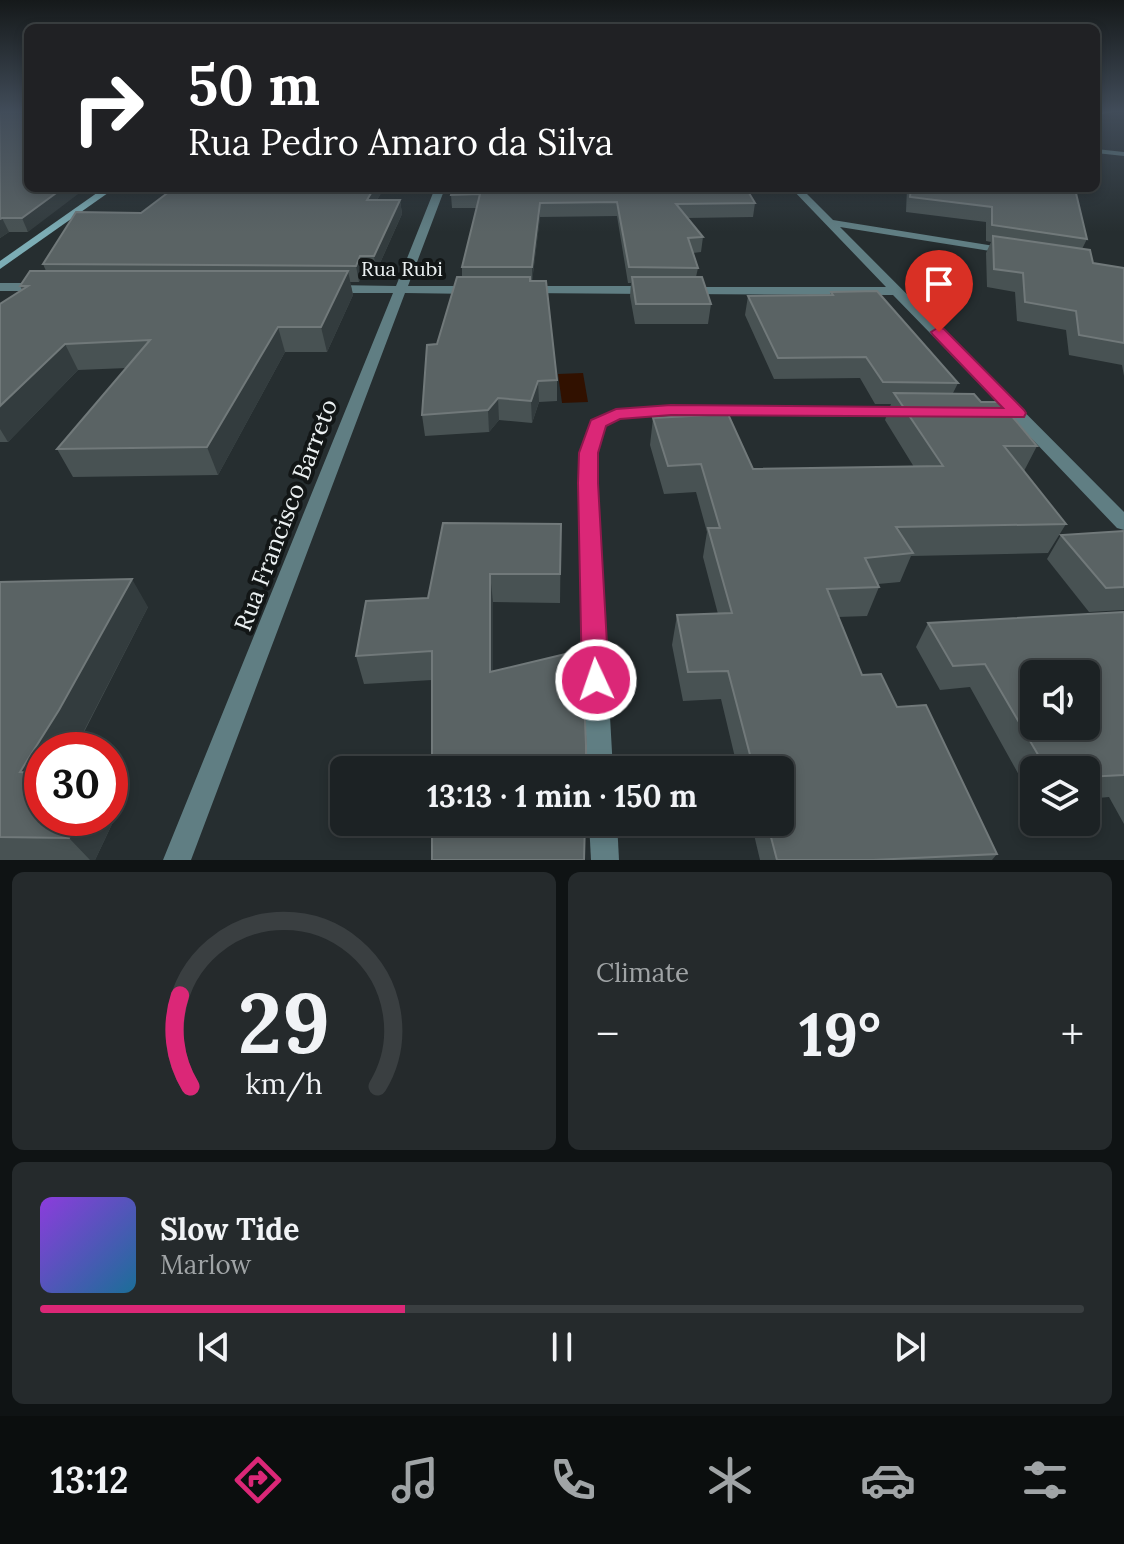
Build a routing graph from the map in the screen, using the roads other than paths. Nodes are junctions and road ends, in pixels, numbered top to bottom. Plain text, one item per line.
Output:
1 (104, 192) edge
2 (438, 192) edge
3 (800, 192) edge
4 (833, 223) junction
5 (1017, 252) edge
6 (0, 266) edge
7 (0, 287) edge
8 (62, 288) edge
9 (323, 289) edge
10 (400, 289) junction
11 (494, 290) edge
12 (509, 290) edge
13 (899, 291) junction
14 (923, 413) edge
15 (970, 413) edge
16 (1018, 413) junction
17 (1124, 523) edge
18 (599, 756) edge
19 (604, 836) edge
20 (177, 860) edge
21 (605, 860) edge

1 - 6 street
2 - 10 street, Rua Francisco Barreto
3 - 4 street
4 - 5 street
4 - 13 street
7 - 8 street
9 - 10 street, Rua Rubi
10 - 11 street, Rua Rubi
10 - 20 street, Rua Francisco Barreto
12 - 13 street
13 - 16 street
14 - 18 street
15 - 16 street
16 - 17 street
19 - 21 street

